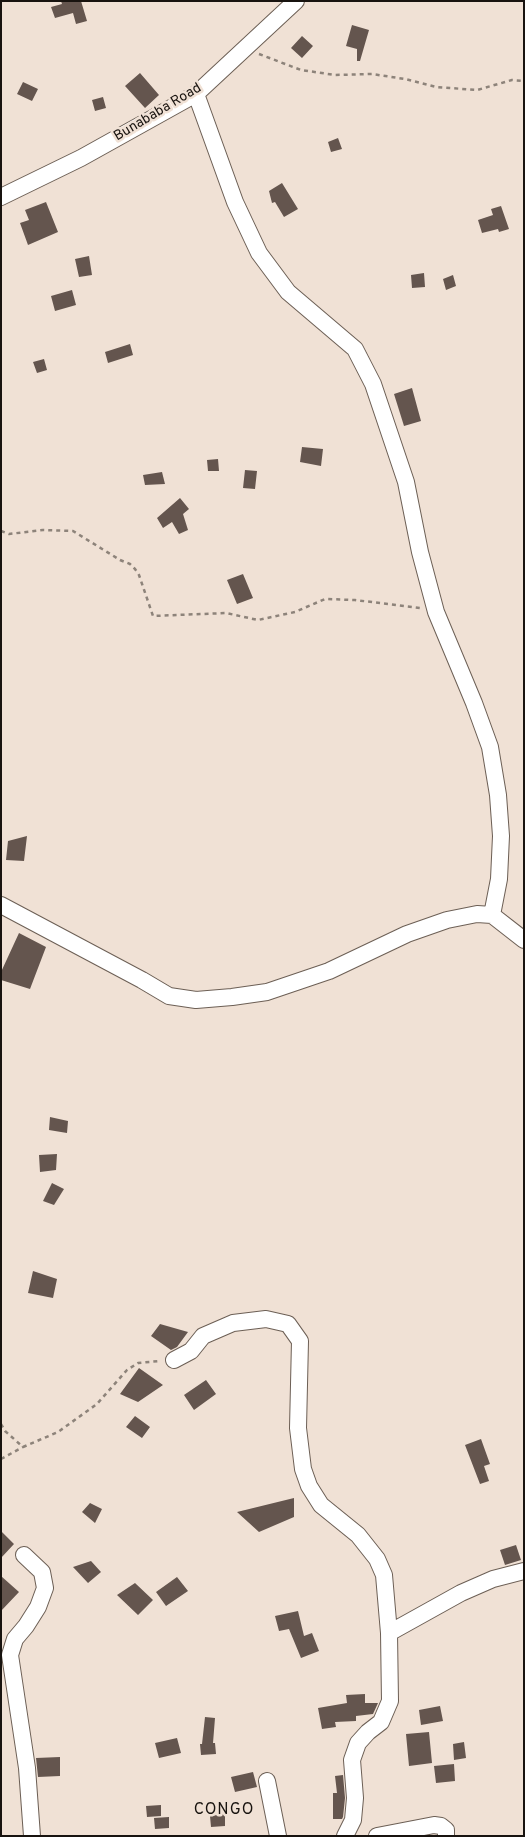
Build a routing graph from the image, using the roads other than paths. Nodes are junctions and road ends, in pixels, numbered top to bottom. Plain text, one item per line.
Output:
1 (296, 1) edge
2 (196, 94) junction
3 (1, 197) edge
4 (1, 905) edge
5 (492, 915) junction
6 (524, 940) edge
7 (174, 1360) road end
8 (24, 1555) dead end
9 (524, 1571) edge
10 (389, 1633) junction
11 (267, 1781) dead end
12 (32, 1836) edge
13 (278, 1836) edge
14 (345, 1836) edge
15 (377, 1836) edge
16 (446, 1836) edge

1 - 2 street, Bunababa Road
2 - 3 street, Bunababa Road
2 - 5 street
4 - 5 street
5 - 6 street
7 - 10 street
8 - 12 street
9 - 10 street
10 - 14 street
11 - 13 street
15 - 16 street

